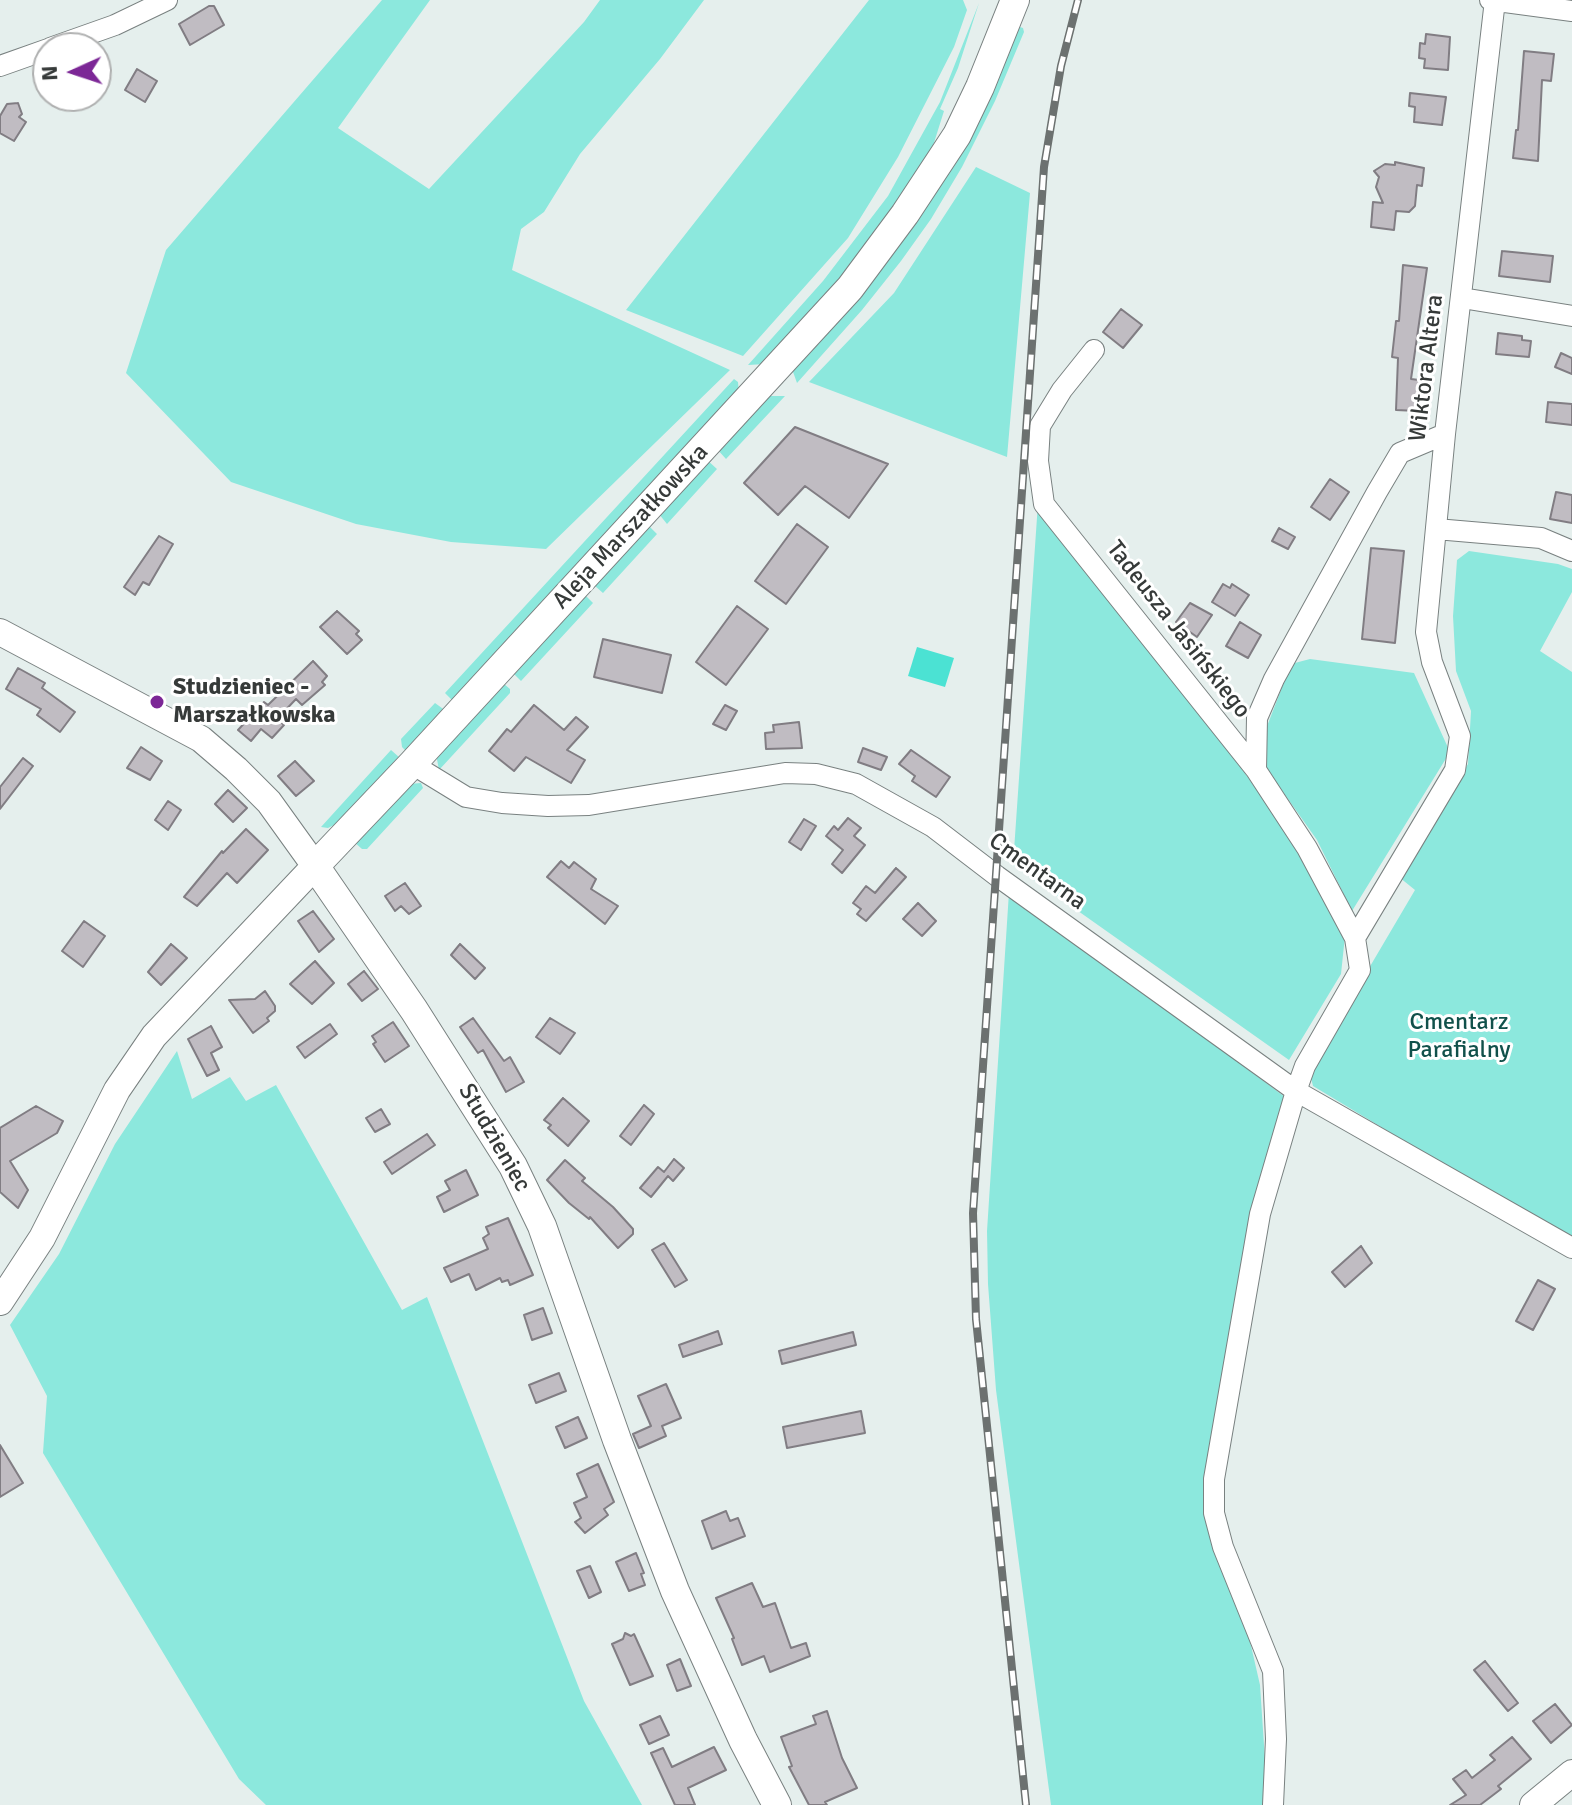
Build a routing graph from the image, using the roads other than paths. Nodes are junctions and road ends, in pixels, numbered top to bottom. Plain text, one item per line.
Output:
1 (167, 0) edge
2 (994, 0) edge
3 (1015, 0) edge
4 (1493, 0) edge
5 (1572, 11) edge
6 (95, 32) edge
7 (32, 54) edge
8 (0, 66) edge
9 (930, 174) junction
10 (1462, 298) junction
11 (1572, 316) edge
12 (1094, 350) dead end
13 (1445, 434) junction
14 (1436, 529) junction
15 (1572, 551) edge
16 (0, 632) edge
17 (412, 764) junction
18 (1256, 770) junction
19 (315, 866) junction
20 (1355, 938) junction
21 (1296, 1091) junction
22 (1572, 1248) edge
23 (0, 1302) edge
24 (1572, 1773) edge
25 (777, 1805) edge
26 (1273, 1805) edge
27 (1533, 1805) edge

1 - 6 street
2 - 9 main road, Aleja Marszałkowska
3 - 9 main road, Aleja Marszałkowska
4 - 5 street
4 - 10 street, Wiktora Altera
7 - 8 street
9 - 17 main road, Aleja Marszałkowska
10 - 11 street
10 - 13 street, Wiktora Altera
12 - 18 street, Tadeusza Jasińskiego
13 - 14 street, Wiktora Altera
13 - 18 street
14 - 15 street
14 - 20 street, Wiktora Altera
16 - 19 street, Studzieniec
17 - 19 main road, Aleja Marszałkowska
17 - 21 street, Cmentarna
18 - 20 street, Tadeusza Jasińskiego
19 - 23 street
19 - 25 main road, Studzieniec
20 - 21 street
21 - 22 street, Cmentarna
21 - 26 street
24 - 27 street

